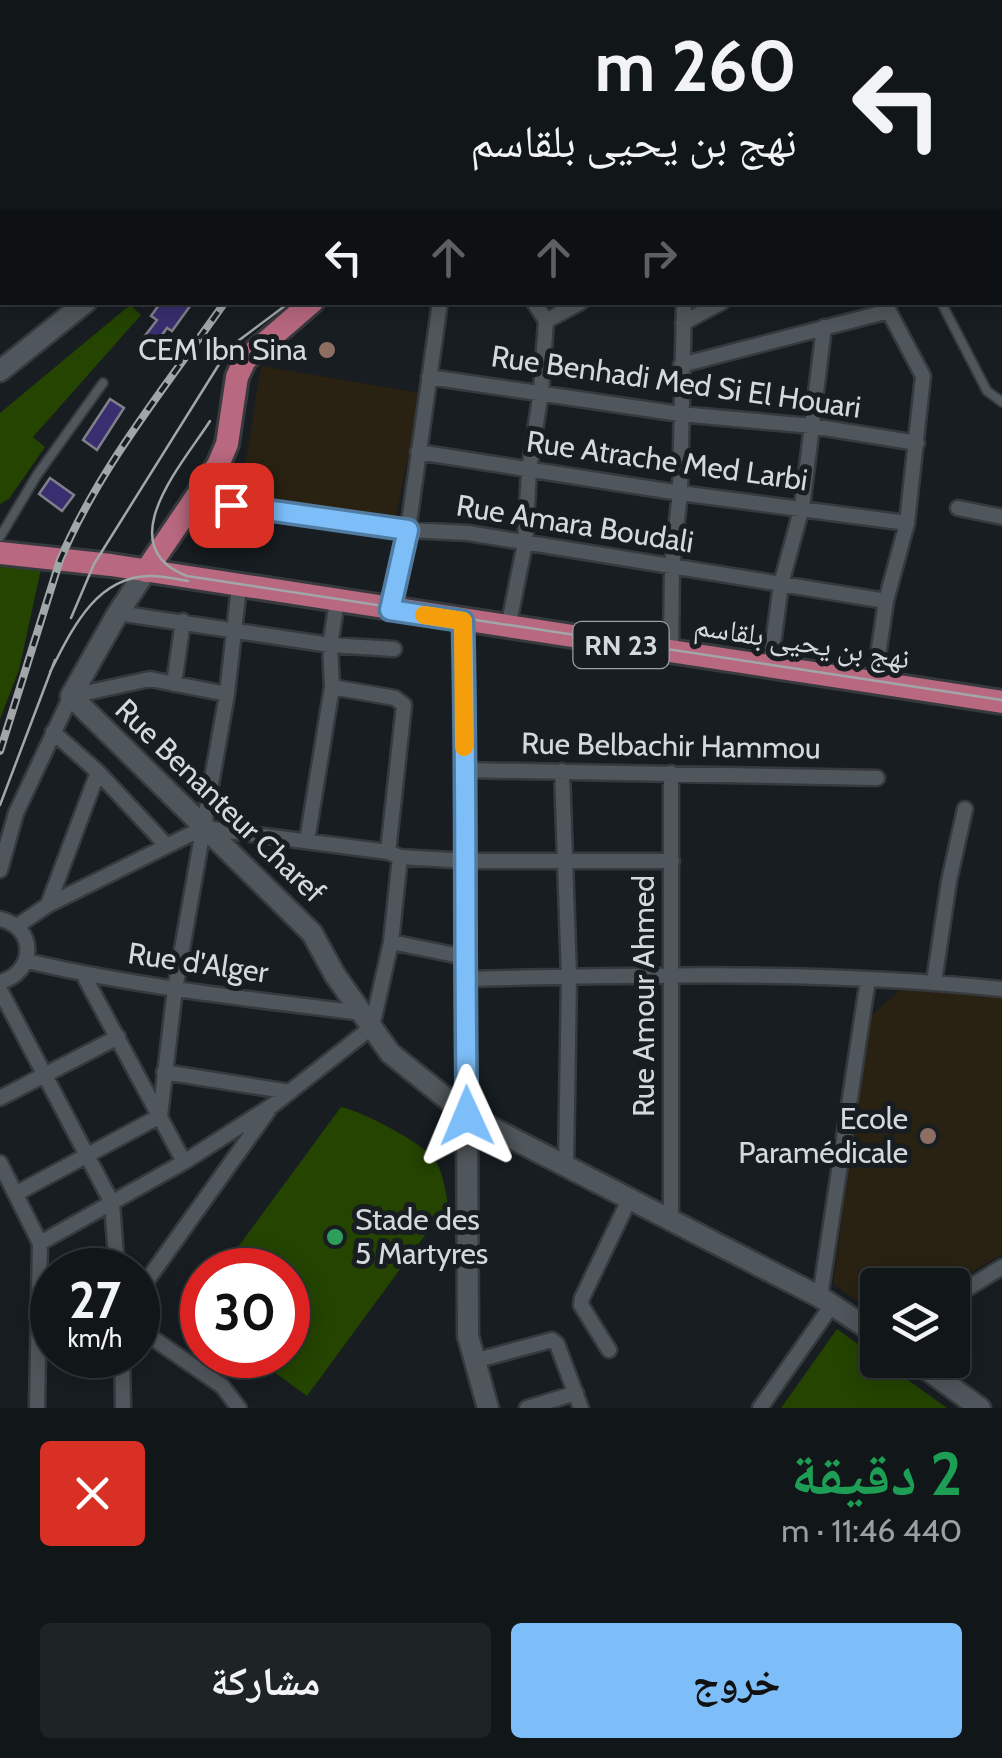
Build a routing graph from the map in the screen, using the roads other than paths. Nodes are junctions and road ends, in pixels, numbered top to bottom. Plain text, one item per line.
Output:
1 (82, 305) edge
2 (308, 305) edge
3 (440, 305) edge
4 (536, 305) edge
5 (575, 305) edge
6 (684, 305) edge
7 (717, 305) edge
8 (943, 305) edge
9 (886, 307) edge
10 (546, 321) junction
11 (683, 324) junction
12 (824, 327) junction
13 (681, 365) junction
14 (0, 371) edge
15 (428, 378) junction
16 (103, 383) dead end
17 (541, 392) junction
18 (1002, 402) edge
19 (680, 414) junction
20 (812, 426) junction
21 (916, 443) junction
22 (418, 452) junction
23 (529, 470) junction
24 (680, 493) junction
25 (195, 500) junction
26 (802, 507) junction
27 (958, 508) dead end
28 (1002, 517) edge
29 (907, 523) junction
30 (408, 530) junction
31 (0, 537) edge
32 (524, 543) junction
33 (0, 552) edge
34 (672, 566) junction
35 (146, 571) junction
36 (781, 584) junction
37 (239, 587) junction
38 (886, 601) junction
39 (337, 602) junction
40 (390, 610) junction
41 (118, 613) junction
42 (183, 621) junction
43 (463, 621) junction
44 (232, 628) junction
45 (508, 628) junction
46 (330, 645) junction
47 (394, 649) dead end
48 (671, 652) junction
49 (770, 667) junction
50 (874, 683) junction
51 (174, 684) junction
52 (332, 687) junction
53 (227, 694) junction
54 (71, 696) junction
55 (1002, 702) edge
56 (53, 732) junction
57 (463, 770) junction
58 (562, 771) junction
59 (98, 772) junction
60 (671, 773) junction
61 (877, 778) dead end
62 (965, 809) dead end
63 (203, 828) junction
64 (306, 841) junction
65 (167, 846) junction
66 (394, 854) junction
67 (565, 860) junction
68 (468, 861) junction
69 (672, 861) junction
70 (0, 870) edge
71 (48, 905) junction
72 (0, 919) edge
73 (17, 926) junction
74 (391, 942) junction
75 (465, 956) junction
76 (27, 961) junction
77 (83, 974) junction
78 (671, 976) junction
79 (568, 977) junction
80 (465, 979) junction
81 (868, 979) junction
82 (934, 982) junction
83 (0, 986) edge
84 (174, 989) junction
85 (1002, 989) edge
86 (368, 1020) junction
87 (118, 1037) junction
88 (164, 1072) junction
89 (44, 1076) junction
90 (290, 1092) junction
91 (0, 1098) edge
92 (273, 1104) junction
93 (160, 1116) junction
94 (467, 1116) junction
95 (86, 1156) junction
96 (184, 1162) junction
97 (0, 1163) edge
98 (566, 1168) junction
99 (17, 1193) junction
100 (630, 1198) junction
101 (112, 1203) junction
102 (670, 1219) junction
103 (40, 1243) junction
104 (115, 1248) edge
105 (160, 1262) edge
106 (1002, 1267) edge
107 (970, 1287) edge
108 (826, 1301) junction
109 (860, 1323) edge
110 (160, 1343) edge
111 (608, 1350) dead end
112 (474, 1361) junction
113 (122, 1378) edge
114 (939, 1378) edge
115 (578, 1400) edge
116 (38, 1408) edge
117 (123, 1408) edge
118 (240, 1408) edge
119 (488, 1408) edge
120 (527, 1408) edge
121 (760, 1408) edge
122 (980, 1408) edge

1 - 14 main road
2 - 25 main road
3 - 15 street
4 - 10 street
5 - 10 street
6 - 11 street
7 - 11 street
8 - 18 lane
9 - 12 street
9 - 21 street
10 - 17 street
11 - 13 street
12 - 13 street
12 - 20 street
13 - 19 street
15 - 17 street, Rue Benhadi Med Si El Houari
15 - 22 street
16 - 31 lane
17 - 19 street, Rue Benhadi Med Si El Houari
17 - 23 street
19 - 20 street, Rue Benhadi Med Si El Houari
19 - 24 street
20 - 21 street, Rue Benhadi Med Si El Houari
20 - 26 street
21 - 29 street
22 - 23 street, Rue Atrache Med Larbi
22 - 30 street
23 - 24 street, Rue Atrache Med Larbi
23 - 32 street
24 - 26 street, Rue Atrache Med Larbi
24 - 34 street
25 - 30 street, Rue Amara Boudali
25 - 35 main road
26 - 29 street, Rue Atrache Med Larbi
26 - 36 street
27 - 28 street
29 - 38 street
30 - 32 street, Rue Amara Boudali
30 - 40 street
32 - 34 street, Rue Amara Boudali
32 - 45 street
33 - 35 main road, نهج بن يحيى بلقاسم / RN 23
34 - 36 street, Rue Amara Boudali
34 - 48 street
35 - 37 main road, نهج بن يحيى بلقاسم / RN 23
35 - 41 main road, Rue Benanteur Charef
36 - 38 street, Rue Amara Boudali
36 - 49 street
37 - 39 main road, نهج بن يحيى بلقاسم / RN 23
37 - 44 street
38 - 50 street
39 - 40 main road, نهج بن يحيى بلقاسم / RN 23
39 - 46 street
40 - 43 main road, نهج بن يحيى بلقاسم / RN 23
41 - 42 street
41 - 54 main road, Rue Benanteur Charef
42 - 44 street
42 - 51 street
43 - 45 main road, نهج بن يحيى بلقاسم / RN 23
43 - 57 street
44 - 46 street
44 - 53 street
45 - 48 main road, نهج بن يحيى بلقاسم / RN 23
46 - 47 street
46 - 52 street
48 - 49 main road, نهج بن يحيى بلقاسم / RN 23
49 - 50 main road, نهج بن يحيى بلقاسم / RN 23
50 - 55 main road, نهج بن يحيى بلقاسم / RN 23
51 - 53 street
51 - 54 street
52 - 64 street
52 - 66 street
53 - 63 street
54 - 56 street
54 - 63 main road, Rue Benanteur Charef
56 - 59 street
56 - 70 street
57 - 58 street, Rue Belbachir Hammou
57 - 68 street
58 - 60 street, Rue Belbachir Hammou
58 - 67 street
59 - 65 street
59 - 71 street
60 - 61 street, Rue Belbachir Hammou
60 - 69 street, Rue Amour Ahmed
62 - 82 street
63 - 64 street
63 - 65 street
63 - 84 street
63 - 86 main road, Rue Benanteur Charef
64 - 66 street
65 - 71 street
66 - 68 street
66 - 74 street
67 - 68 street
67 - 69 street
67 - 79 street
68 - 75 street
69 - 78 street, Rue Amour Ahmed
71 - 73 street
72 - 73 street
73 - 76 street
74 - 75 street
74 - 86 street
75 - 80 street
76 - 77 street, Rue d'Alger
76 - 83 street
77 - 84 street, Rue d'Alger
77 - 87 street
78 - 79 street
78 - 81 street
78 - 102 street, Rue Amour Ahmed
79 - 80 street
79 - 98 street
80 - 94 street
81 - 82 street
81 - 108 street
82 - 85 street
83 - 89 street
84 - 86 street, Rue d'Alger
84 - 88 street
86 - 90 street
86 - 94 main road, Rue Benanteur Charef
87 - 89 street
87 - 93 street
88 - 90 street
88 - 93 street
89 - 91 street
89 - 95 street
90 - 92 street
92 - 96 street
92 - 105 street
93 - 95 street
93 - 96 street
94 - 98 main road, Rue Benanteur Charef
94 - 112 main road
95 - 99 street
95 - 101 street
96 - 101 street
97 - 99 street
98 - 100 main road, Rue Benanteur Charef
99 - 103 street
100 - 102 main road, Rue Benanteur Charef
100 - 111 street
101 - 103 street
101 - 104 street
102 - 108 main road, Rue Benanteur Charef
103 - 116 street
106 - 107 street
108 - 109 main road, Rue Benanteur Charef
108 - 121 street
110 - 118 street
112 - 115 street
112 - 119 main road
113 - 117 street
114 - 122 main road
115 - 120 street

